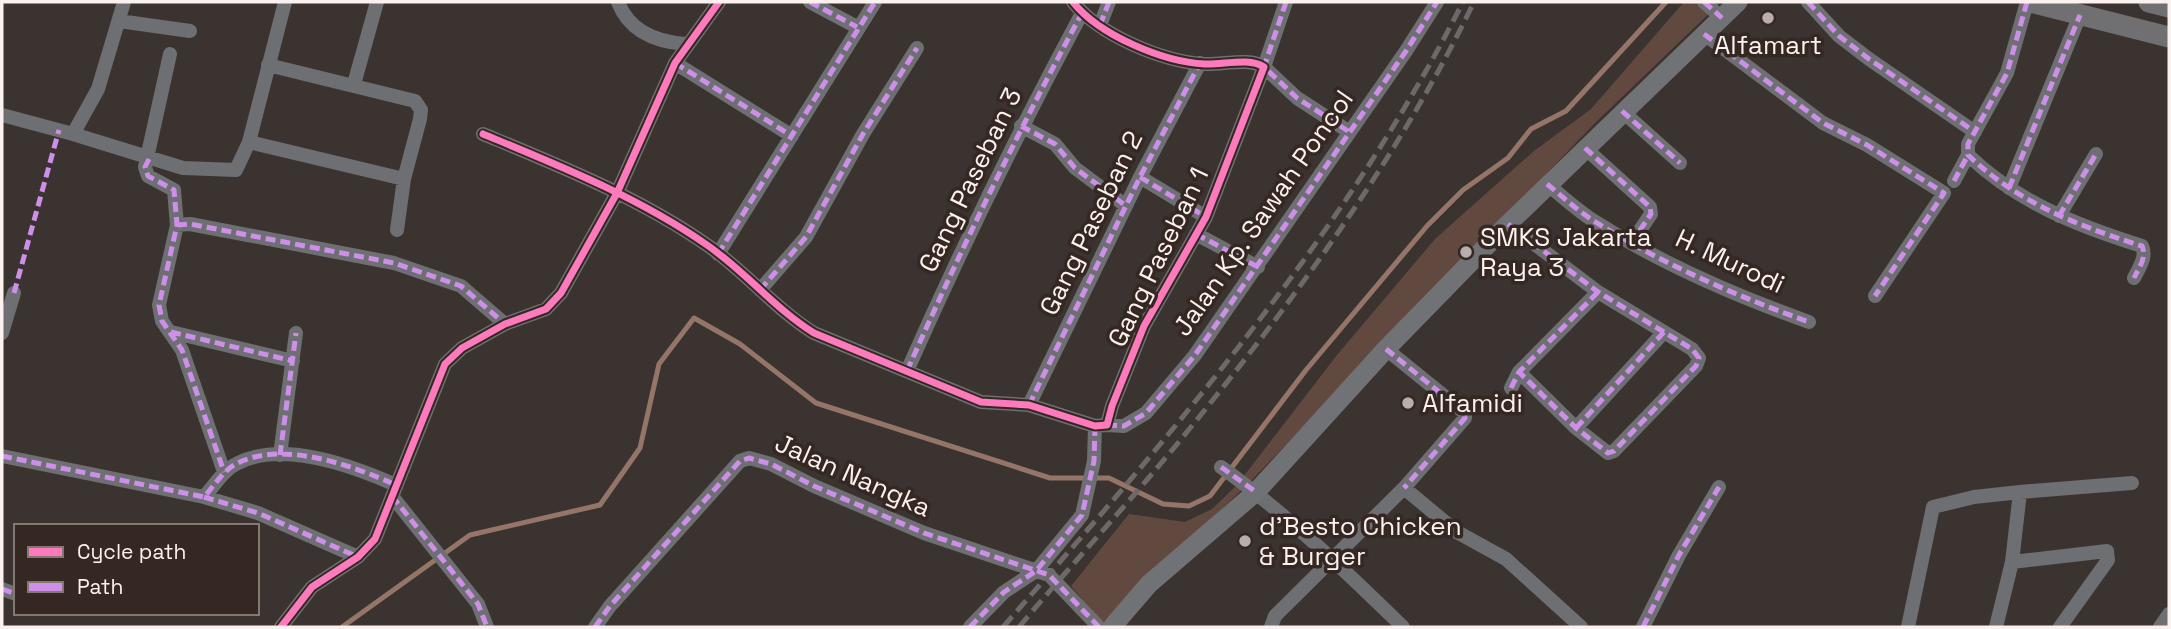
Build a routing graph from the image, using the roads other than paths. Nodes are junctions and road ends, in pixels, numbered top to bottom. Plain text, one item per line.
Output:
1 (124, 2) edge
2 (285, 2) edge
3 (377, 2) edge
4 (618, 2) edge
5 (719, 2) edge
6 (810, 2) edge
7 (875, 2) edge
8 (1109, 2) edge
9 (1286, 2) edge
10 (1437, 2) edge
11 (1704, 2) edge
12 (1738, 2) edge
13 (1808, 2) edge
14 (2028, 2) edge
15 (2149, 2) edge
16 (1078, 7) edge
17 (2169, 7) edge
18 (2080, 15) junction
19 (1721, 18) junction
20 (119, 21) junction
21 (1100, 25) junction
22 (857, 27) junction
23 (190, 31) dead end
24 (1704, 34) junction
25 (2169, 37) edge
26 (686, 44) junction
27 (917, 48) dead end
28 (170, 54) dead end
29 (675, 63) junction
30 (1200, 64) junction
31 (268, 65) junction
32 (1264, 67) junction
33 (354, 84) junction
34 (1622, 111) junction
35 (2, 114) edge
36 (1021, 126) junction
37 (1348, 131) junction
38 (1975, 132) junction
39 (73, 134) junction
40 (483, 134) dead end
41 (792, 136) junction
42 (249, 142) junction
43 (1585, 148) junction
44 (2096, 154) dead end
45 (1968, 155) junction
46 (149, 159) junction
47 (1680, 163) dead end
48 (1140, 177) junction
49 (404, 179) junction
50 (1954, 181) dead end
51 (1548, 184) junction
52 (2009, 188) junction
53 (617, 193) junction
54 (1126, 206) junction
55 (2059, 216) junction
56 (1206, 217) junction
57 (1508, 224) junction
58 (177, 225) junction
59 (397, 230) dead end
60 (1196, 234) junction
61 (1632, 242) junction
62 (718, 254) junction
63 (1258, 267) junction
64 (2134, 278) dead end
65 (760, 290) junction
66 (1598, 292) junction
67 (14, 293) dead end
68 (1875, 296) dead end
69 (1809, 322) dead end
70 (505, 324) junction
71 (171, 332) junction
72 (296, 332) dead end
73 (1664, 332) junction
74 (2, 333) edge
75 (1386, 349) junction
76 (293, 361) junction
77 (908, 371) junction
78 (1518, 372) junction
79 (1510, 388) dead end
80 (1028, 405) junction
81 (1101, 426) junction
82 (1576, 428) junction
83 (280, 455) junction
84 (2, 456) edge
85 (1221, 467) dead end
86 (224, 472) junction
87 (2132, 483) dead end
88 (1718, 487) dead end
89 (1404, 488) junction
90 (394, 491) junction
91 (1256, 492) junction
92 (2020, 492) junction
93 (204, 497) junction
94 (358, 557) junction
95 (1333, 559) junction
96 (2012, 562) junction
97 (1036, 571) junction
98 (2169, 614) edge
99 (281, 627) edge
100 (487, 627) edge
101 (595, 627) edge
102 (970, 627) edge
103 (1100, 627) edge
104 (1112, 627) edge
105 (1271, 627) edge
106 (1403, 627) edge
107 (1581, 627) edge
108 (1643, 627) edge
109 (1908, 627) edge
110 (1996, 627) edge
111 (2060, 627) edge
112 (2160, 627) edge

1 - 20 street
2 - 31 street
3 - 33 street
4 - 26 street
5 - 26 street
6 - 22 street
7 - 22 street
8 - 21 street
9 - 32 street, Gang Paseban 1
10 - 37 street, Jalan Kp. Sawah Poncol
11 - 19 street
12 - 19 main road
13 - 38 street
14 - 18 main road
14 - 38 street
15 - 17 main road
16 - 21 street
16 - 36 street, Gang Paseban 3
18 - 25 main road
18 - 52 street
19 - 24 main road
20 - 23 street
20 - 39 street
21 - 30 street
22 - 41 street
24 - 34 main road
24 - 68 street
26 - 29 street
27 - 65 street
28 - 46 street
29 - 41 street
29 - 53 street
30 - 32 street
30 - 48 street, Gang Paseban 2
31 - 33 street
31 - 42 street
32 - 37 street
32 - 56 street, Gang Paseban 1
33 - 49 street
34 - 43 main road
34 - 47 street
35 - 39 street
36 - 54 street
36 - 77 street, Gang Paseban 3
37 - 63 street, Jalan Kp. Sawah Poncol
38 - 45 street
39 - 46 street
40 - 53 street
41 - 62 street
42 - 46 street
42 - 49 street
43 - 51 main road
43 - 61 street, H. Murodi
44 - 55 street
45 - 50 street
45 - 52 street
46 - 58 street
48 - 54 street, Gang Paseban 2
48 - 56 street
49 - 59 street
51 - 57 main road
51 - 61 street, H. Murodi
52 - 55 street
53 - 62 street
53 - 70 street
54 - 80 street, Gang Paseban 2
55 - 64 street
56 - 60 street, Gang Paseban 1
57 - 66 street
57 - 75 main road
58 - 70 street
58 - 71 street
60 - 63 street
60 - 81 street, Gang Paseban 1
61 - 69 street, H. Murodi
62 - 65 street
63 - 81 street, Jalan Kp. Sawah Poncol
65 - 77 street
66 - 73 street
66 - 78 street
67 - 74 street
70 - 90 street
71 - 76 street
71 - 86 street
72 - 76 street
73 - 82 street
73 - 82 street
75 - 89 street
75 - 91 main road
76 - 83 street
77 - 80 street
78 - 79 street
78 - 82 street
80 - 81 street
81 - 97 street, Gang Paseban 1
83 - 86 street
83 - 90 street
84 - 93 street
85 - 91 street
86 - 93 street
87 - 92 street
88 - 108 street
89 - 95 street
89 - 107 street
90 - 94 street
90 - 100 street
91 - 95 street
91 - 104 main road
92 - 96 street
92 - 109 street
93 - 94 street
94 - 99 street
95 - 105 street
95 - 106 street
96 - 110 street
96 - 111 street
97 - 101 street, Jalan Nangka
97 - 102 street, Gang Paseban 1
97 - 103 street
98 - 112 street

